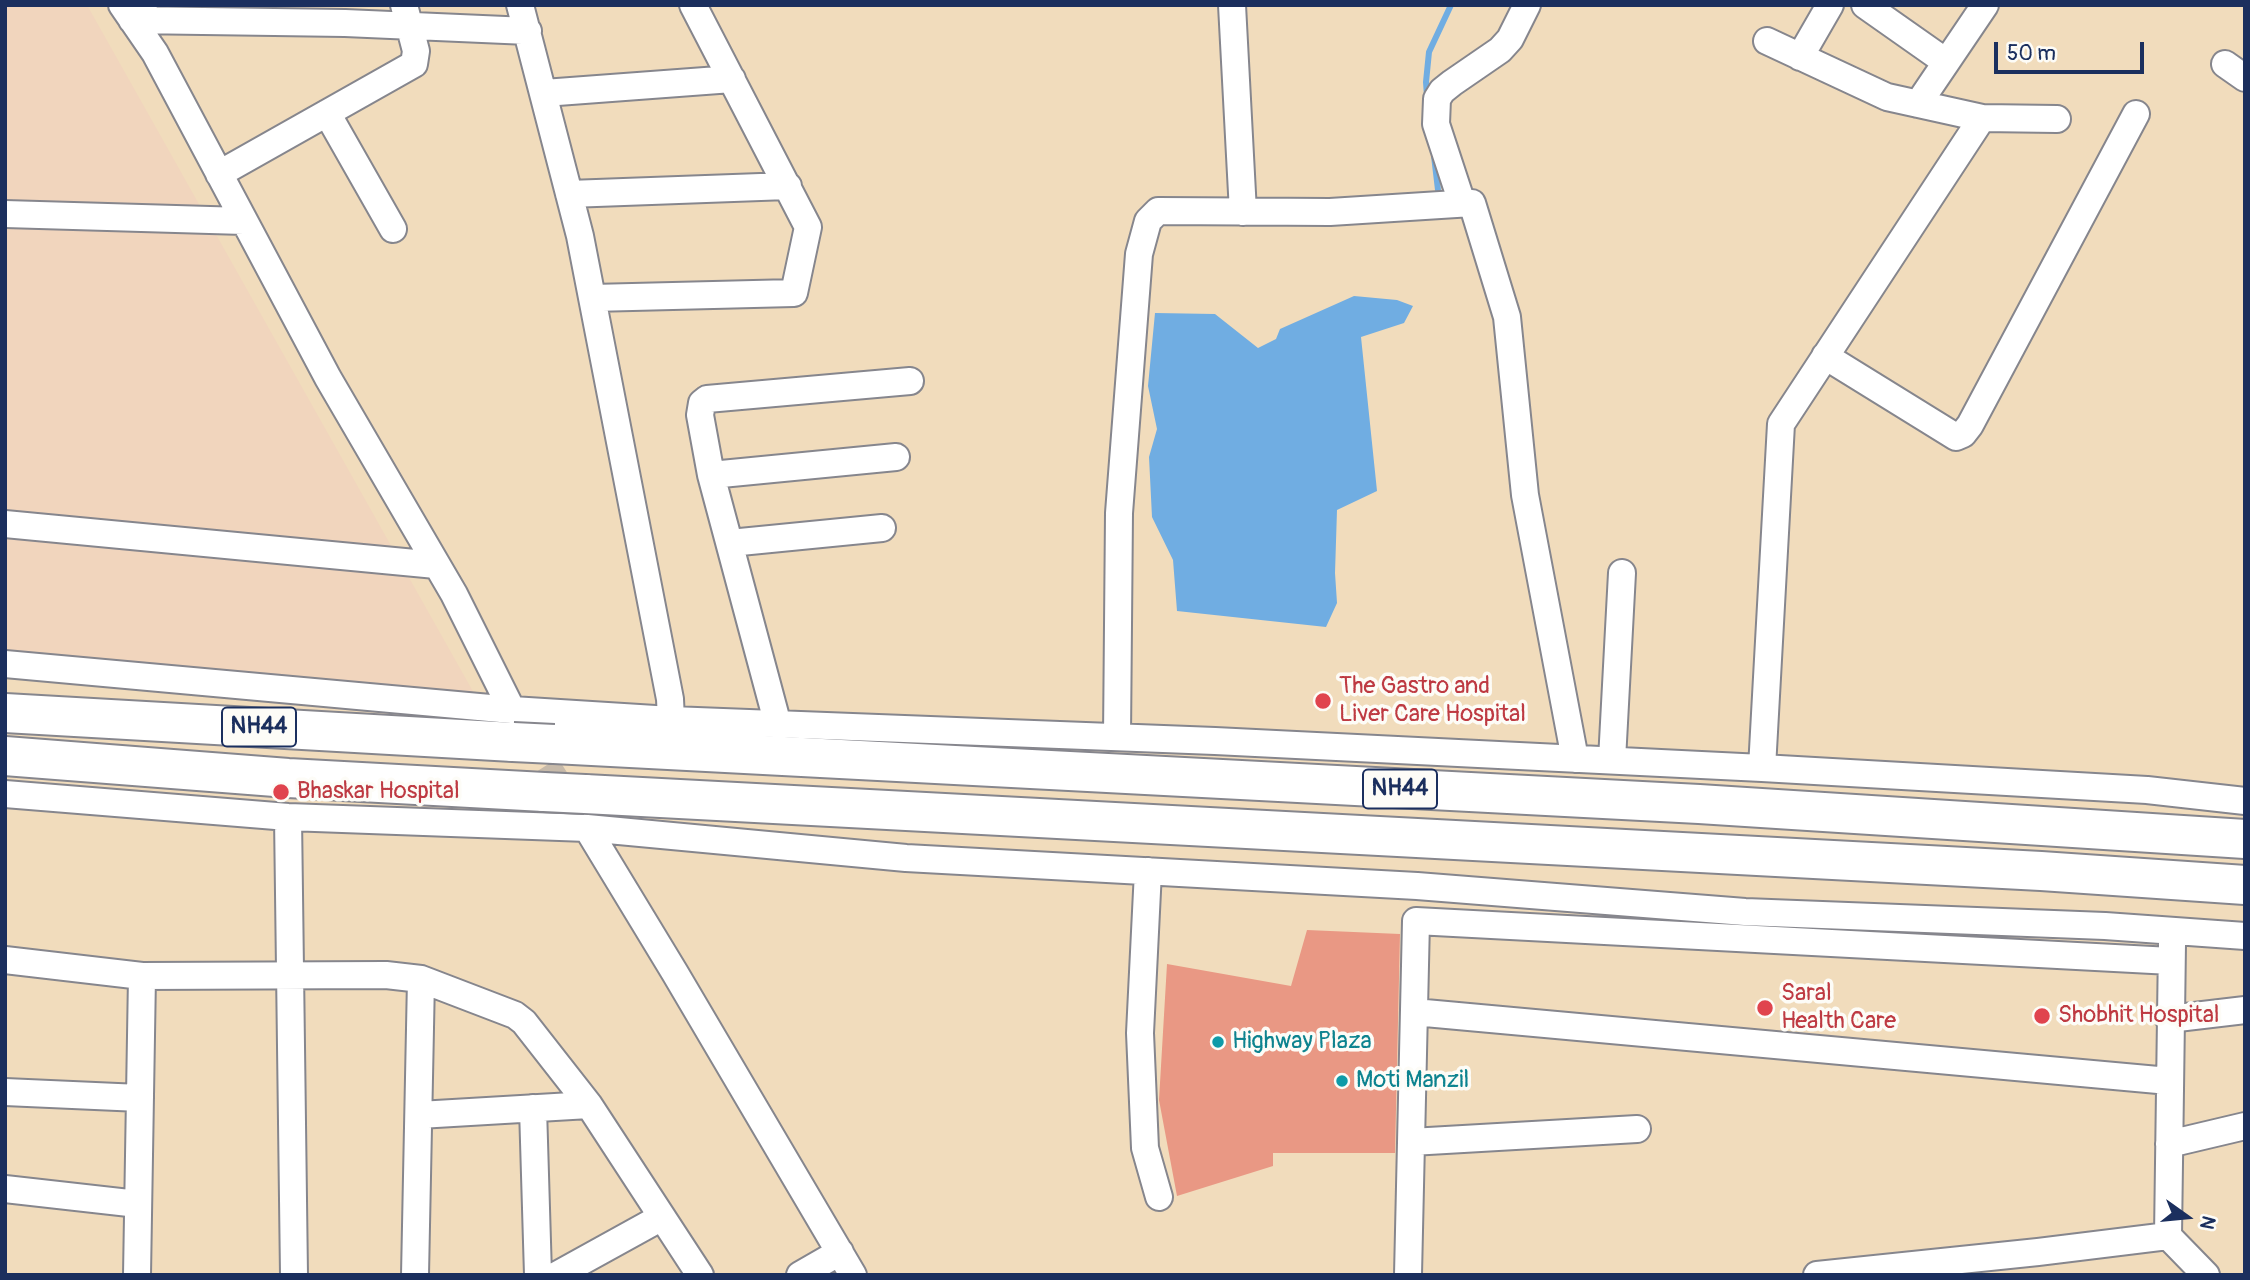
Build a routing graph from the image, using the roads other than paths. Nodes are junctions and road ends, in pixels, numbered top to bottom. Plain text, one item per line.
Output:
1 (520, 5) edge
2 (693, 5) edge
3 (1231, 5) edge
4 (1527, 5) edge
5 (1830, 5) edge
6 (1865, 5) edge
7 (1985, 5) edge
8 (132, 10) edge
9 (407, 16) edge
10 (528, 32) junction
11 (1767, 41) dead end
12 (1800, 57) junction
13 (1946, 62) junction
14 (732, 79) junction
15 (544, 93) junction
16 (1918, 104) junction
17 (327, 113) junction
18 (2136, 114) dead end
19 (1982, 118) junction
20 (2057, 119) dead end
21 (219, 174) junction
22 (788, 186) junction
23 (569, 194) junction
24 (1462, 203) junction
25 (1242, 212) junction
26 (5, 214) edge
27 (244, 221) junction
28 (393, 229) dead end
29 (592, 298) junction
30 (1825, 356) junction
31 (909, 381) dead end
32 (896, 457) dead end
33 (711, 475) junction
34 (5, 524) edge
35 (882, 528) dead end
36 (730, 543) junction
37 (436, 565) junction
38 (1622, 573) dead end
39 (5, 664) edge
40 (5, 713) edge
41 (671, 720) junction
42 (778, 725) junction
43 (512, 726) junction
44 (1117, 737) junction
45 (5, 756) edge
46 (1575, 759) junction
47 (1612, 760) junction
48 (1762, 768) junction
49 (5, 793) edge
50 (2244, 800) edge
51 (586, 811) junction
52 (288, 817) junction
53 (2245, 839) edge
54 (1148, 871) junction
55 (2245, 885) edge
56 (2172, 932) junction
57 (2245, 936) edge
58 (5, 960) edge
59 (2171, 961) junction
60 (290, 975) junction
61 (142, 976) junction
62 (421, 979) junction
63 (2245, 1010) edge
64 (1414, 1012) junction
65 (2169, 1019) junction
66 (2169, 1081) junction
67 (5, 1092) edge
68 (140, 1098) junction
69 (589, 1105) junction
70 (533, 1108) junction
71 (418, 1115) junction
72 (2245, 1126) edge
73 (1637, 1129) dead end
74 (1411, 1142) junction
75 (2169, 1144) junction
76 (5, 1189) edge
77 (1159, 1197) dead end
78 (138, 1204) junction
79 (662, 1217) junction
80 (2168, 1236) junction
81 (846, 1263) edge
82 (2040, 1264) edge
83 (137, 1275) edge
84 (294, 1275) edge
85 (415, 1275) edge
86 (538, 1275) edge
87 (557, 1275) edge
88 (700, 1275) edge
89 (800, 1275) edge
90 (1408, 1275) edge
91 (1818, 1275) edge
92 (2206, 1275) edge

1 - 10 street
2 - 14 street
3 - 25 street
4 - 24 street
5 - 12 street
6 - 13 street
7 - 13 street
8 - 9 street
8 - 21 street
9 - 10 street
9 - 17 street
10 - 15 street
11 - 12 street
12 - 16 street
13 - 16 street
14 - 15 street
14 - 22 street
15 - 23 street
16 - 19 street
17 - 21 street
17 - 28 street
18 - 30 street
19 - 20 street
19 - 30 street
21 - 27 street
22 - 23 street
22 - 29 street
23 - 29 street
24 - 25 street
24 - 46 street
25 - 44 street
26 - 27 street
27 - 37 street
29 - 41 street
30 - 48 street
31 - 33 street
32 - 33 street
33 - 36 street
34 - 37 street
35 - 36 street
36 - 42 street
37 - 43 street
38 - 47 street
39 - 43 street
40 - 43 highway, NH44
41 - 42 street
41 - 43 street
42 - 44 street
43 - 53 highway, NH44, bridge
44 - 46 street
45 - 51 highway, NH44, bridge
46 - 47 street
47 - 48 street
48 - 50 street
49 - 52 street
51 - 52 street
51 - 54 street
51 - 55 highway, NH44
51 - 81 street
52 - 60 street
54 - 56 street
54 - 77 street
56 - 57 street
56 - 59 street
58 - 61 street
59 - 64 street
59 - 65 street
60 - 61 street
60 - 62 street
60 - 84 street
61 - 68 street
62 - 69 street
62 - 71 street
63 - 65 street
64 - 66 street
64 - 74 street
65 - 66 street
66 - 75 street
67 - 68 street
68 - 78 street
69 - 70 street
69 - 79 street
70 - 71 street
70 - 86 street
71 - 85 street
72 - 75 street
73 - 74 street
74 - 90 street
75 - 80 street
76 - 78 street
78 - 83 street
79 - 87 street
79 - 88 street
80 - 82 street
80 - 92 street
81 - 89 street
82 - 91 street

